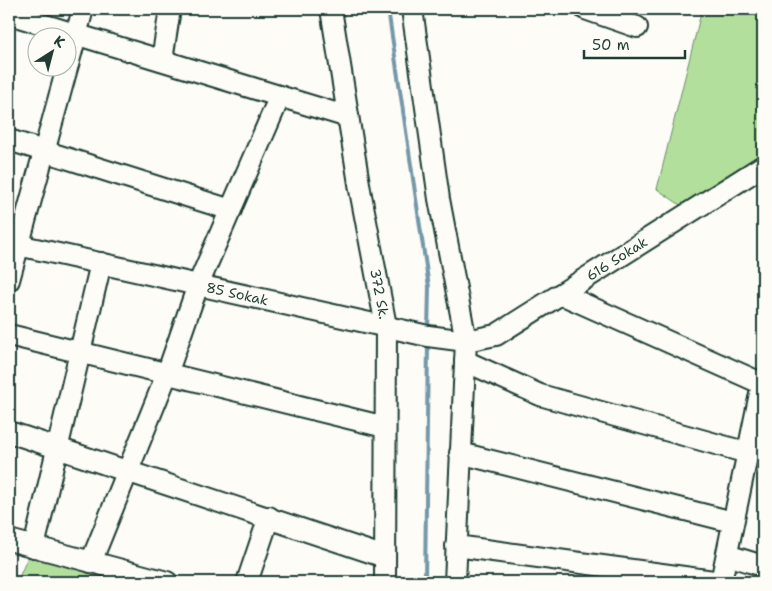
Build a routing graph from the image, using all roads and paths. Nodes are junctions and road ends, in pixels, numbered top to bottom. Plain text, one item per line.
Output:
1 (83, 9) edge
2 (170, 9) edge
3 (412, 9) edge
4 (585, 9) edge
5 (328, 10) edge
6 (9, 14) edge
7 (637, 27) dead end
8 (56, 28) edge
9 (78, 28) edge
10 (78, 35) edge
11 (162, 60) junction
12 (64, 78) edge
13 (280, 96) junction
14 (348, 118) junction
15 (9, 140) edge
16 (44, 151) junction
17 (763, 166) edge
18 (231, 210) junction
19 (14, 244) edge
20 (102, 263) junction
21 (9, 280) edge
22 (198, 285) junction
23 (561, 294) junction
24 (386, 326) junction
25 (9, 335) edge
26 (466, 351) junction
27 (80, 353) junction
28 (167, 374) junction
29 (762, 389) edge
30 (385, 427) junction
31 (9, 432) edge
32 (58, 448) junction
33 (460, 453) junction
34 (748, 453) junction
35 (128, 471) junction
36 (269, 518) junction
37 (733, 522) junction
38 (9, 540) edge
39 (34, 546) junction
40 (456, 546) junction
41 (726, 555) junction
42 (385, 557) junction
43 (91, 562) junction
44 (763, 566) edge
45 (167, 582) edge
46 (247, 582) edge
47 (385, 582) edge
48 (455, 582) edge
49 (721, 582) edge

1 - 9 street
2 - 11 street
3 - 26 street
4 - 7 street
5 - 14 street, 372 Sk.
6 - 8 street
10 - 11 street
11 - 13 street
12 - 16 street
13 - 14 street
13 - 18 street
14 - 24 street, 372 Sk.
15 - 16 street
16 - 18 street
16 - 19 street
17 - 23 street, 616 Sokak
18 - 22 street
19 - 20 street, 85 Sokak
19 - 21 street
20 - 22 street, 85 Sokak
20 - 27 street
22 - 24 street, 85 Sokak
22 - 28 street
23 - 26 street, 616 Sokak
23 - 29 street
24 - 26 street, 85 Sokak
24 - 30 street, 372 Sk.
25 - 27 street
26 - 33 street
26 - 34 street
27 - 28 street
27 - 32 street
28 - 30 street
28 - 35 street
29 - 34 street
30 - 42 street, 372 Sk.
31 - 32 street
32 - 35 street
32 - 39 street
33 - 37 street
33 - 40 street
34 - 37 street
35 - 36 street
35 - 43 street
36 - 42 street
36 - 46 street
37 - 41 street
38 - 39 street
39 - 43 street
40 - 48 street
40 - 49 street
41 - 44 street
41 - 49 street
42 - 47 street, 372 Sk.
43 - 45 street

